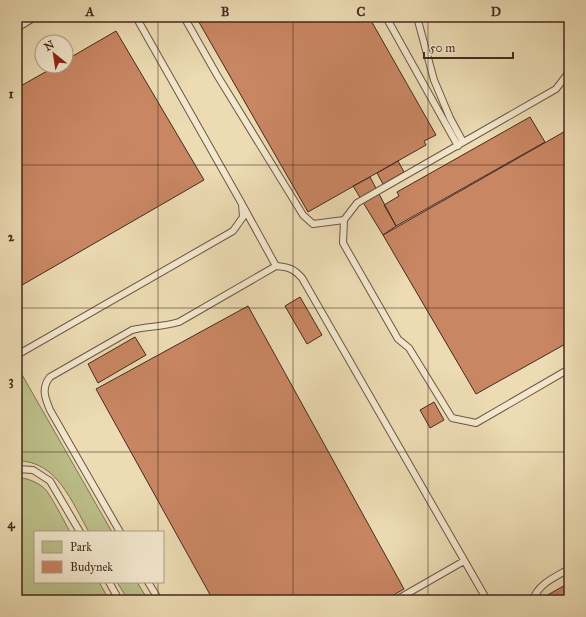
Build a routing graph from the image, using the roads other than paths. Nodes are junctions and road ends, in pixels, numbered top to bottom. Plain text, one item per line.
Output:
1 (35, 17) edge
2 (136, 17) edge
3 (184, 17) edge
4 (386, 17) edge
5 (417, 17) edge
6 (17, 28) edge
7 (569, 72) edge
8 (461, 144) junction
9 (242, 204) junction
10 (344, 220) junction
11 (276, 266) junction
12 (17, 355) edge
13 (569, 369) edge
14 (17, 469) edge
15 (79, 531) edge
16 (119, 531) edge
17 (464, 561) junction
18 (569, 569) edge
19 (110, 583) edge
20 (149, 583) edge
21 (119, 600) edge
22 (159, 600) edge
23 (396, 600) edge
24 (487, 600) edge
25 (533, 600) edge

1 - 6 lane
2 - 9 lane
3 - 10 lane
4 - 8 lane
5 - 8 lane
7 - 8 lane
8 - 10 lane
9 - 11 lane
9 - 12 lane
10 - 13 lane
11 - 16 lane
11 - 17 lane
14 - 15 lane
17 - 23 lane
17 - 24 lane
18 - 25 lane
19 - 21 lane
20 - 22 lane

